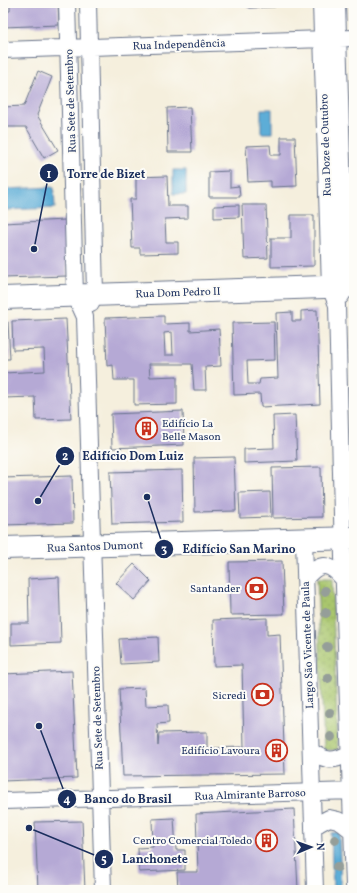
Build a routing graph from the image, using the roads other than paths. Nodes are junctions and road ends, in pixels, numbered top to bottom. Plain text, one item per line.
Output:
1 (67, 3) edge
2 (88, 3) edge
3 (321, 3) edge
4 (337, 3) edge
5 (346, 38) edge
6 (322, 39) junction
7 (90, 47) junction
8 (68, 48) junction
9 (3, 50) edge
10 (342, 291) edge
11 (85, 295) junction
12 (3, 298) edge
13 (348, 538) edge
14 (304, 540) junction
15 (92, 546) junction
16 (3, 548) edge
17 (305, 579) junction
18 (344, 580) junction
19 (311, 751) junction
20 (350, 753) junction
21 (352, 791) edge
22 (312, 792) junction
23 (100, 798) junction
24 (3, 801) edge
25 (313, 830) junction
26 (352, 831) junction
27 (354, 886) edge
28 (103, 890) edge
29 (315, 890) edge

1 - 8 street, Rua Sete de Setembro
2 - 7 street, Rua Sete de Setembro
3 - 6 street, Rua Doze de Outubro
4 - 5 street
5 - 6 street, Rua Independência
5 - 10 street
6 - 7 street, Rua Independência
6 - 10 street, Rua Doze de Outubro
7 - 8 street, Rua Independência
7 - 11 street, Rua Sete de Setembro
8 - 9 street, Rua Independência
8 - 11 street, Rua Sete de Setembro
10 - 11 street, Rua Dom Pedro II
10 - 13 street, Rua Doze de Outubro
11 - 12 street, Rua Dom Pedro II
11 - 15 street, Rua Sete de Setembro
13 - 14 street, Rua Santos Dumont
13 - 18 street
14 - 15 street, Rua Santos Dumont
14 - 17 street, Largo São Vicente de Paula
15 - 16 street, Rua Santos Dumont
15 - 23 street, Rua Sete de Setembro
17 - 18 street
17 - 19 street, Largo São Vicente de Paula
18 - 20 street
19 - 20 street
19 - 22 street, Largo São Vicente de Paula
20 - 21 street
21 - 22 street, Rua Almirante Barroso
21 - 26 street
22 - 23 street, Rua Almirante Barroso
22 - 25 street, Largo São Vicente de Paula
23 - 24 street, Rua Almirante Barroso
23 - 28 street, Rua Sete de Setembro
25 - 26 street
25 - 29 street, Largo São Vicente de Paula
26 - 27 street

